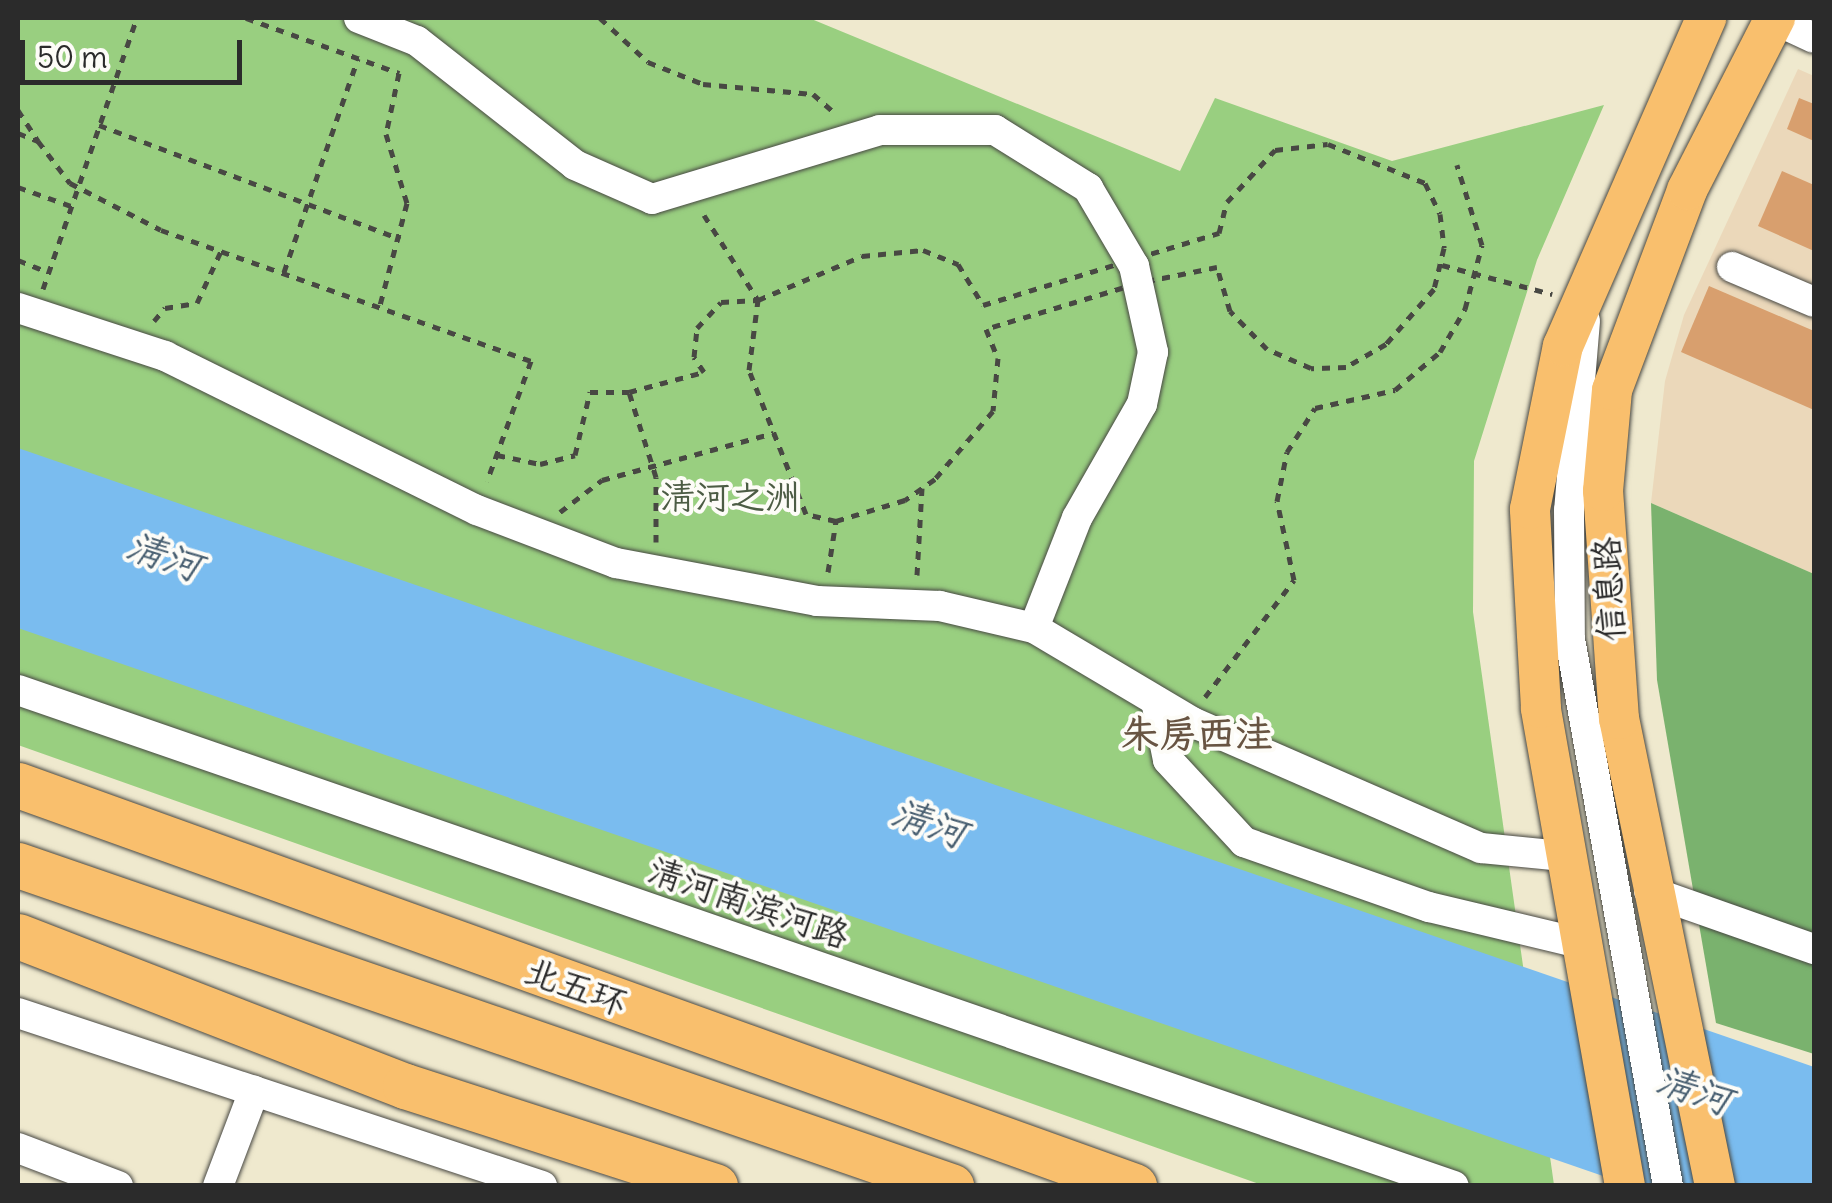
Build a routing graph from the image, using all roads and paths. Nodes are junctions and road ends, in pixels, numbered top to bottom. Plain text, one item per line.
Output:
1 (137, 18) edge
2 (246, 18) edge
3 (359, 18) edge
4 (600, 18) edge
5 (1706, 18) edge
6 (1773, 18) edge
7 (1814, 38) edge
8 (358, 58) junction
9 (18, 110) edge
10 (100, 125) junction
11 (18, 134) edge
12 (860, 136) junction
13 (38, 141) junction
14 (1457, 166) dead end
15 (693, 186) junction
16 (18, 187) edge
17 (78, 187) junction
18 (308, 202) junction
19 (71, 206) junction
20 (400, 239) junction
21 (221, 251) junction
22 (18, 260) edge
23 (1440, 264) junction
24 (1592, 264) junction
25 (1732, 267) dead end
26 (48, 272) junction
27 (284, 272) junction
28 (1135, 272) junction
29 (1476, 274) junction
30 (758, 300) junction
31 (1814, 302) edge
32 (1578, 303) junction
33 (380, 305) junction
34 (26, 312) edge
35 (133, 347) junction
36 (1612, 390) junction
37 (629, 392) junction
38 (774, 433) junction
39 (497, 455) junction
40 (653, 468) junction
41 (922, 488) junction
42 (477, 510) junction
43 (1568, 510) junction
44 (836, 521) junction
45 (545, 536) junction
46 (652, 569) junction
47 (830, 602) junction
48 (922, 605) junction
49 (1034, 628) junction
50 (18, 690) edge
51 (1156, 701) junction
52 (1192, 722) junction
53 (18, 786) edge
54 (1562, 856) junction
55 (18, 865) edge
56 (1649, 891) junction
57 (1577, 930) junction
58 (18, 936) edge
59 (1814, 949) edge
60 (18, 1013) edge
61 (254, 1091) junction
62 (18, 1148) edge
63 (118, 1186) edge
64 (218, 1186) edge
65 (542, 1186) edge
66 (716, 1186) edge
67 (951, 1186) edge
68 (1134, 1186) edge
69 (1454, 1186) edge
70 (1624, 1186) edge
71 (1668, 1186) edge
72 (1714, 1186) edge

1 - 10 path
2 - 8 path
3 - 15 street
4 - 12 path
5 - 24 main road
6 - 7 street
6 - 36 main road, 信息路
8 - 18 path
8 - 20 path
9 - 13 path
10 - 17 path
10 - 18 path
11 - 13 path
12 - 15 street
12 - 28 street
13 - 17 path
14 - 29 path
15 - 30 path
16 - 19 path
17 - 19 path
17 - 21 path
18 - 20 path
18 - 27 path
19 - 26 path
20 - 33 path
21 - 27 path
21 - 35 path
22 - 26 path
23 - 28 path
23 - 28 path
23 - 29 path
24 - 32 main road
24 - 43 street
25 - 31 street
26 - 34 path
27 - 33 path
28 - 30 path
28 - 41 path
28 - 49 street
29 - 32 path
29 - 52 path
30 - 37 path
30 - 38 path
32 - 54 main road
33 - 39 path
34 - 35 street
35 - 42 street
36 - 43 street
36 - 56 main road, 信息路
37 - 39 path
37 - 40 path
38 - 40 path
38 - 44 path
39 - 42 path
40 - 45 path
40 - 46 path
41 - 44 path
41 - 48 path
42 - 45 street
43 - 71 street, 信息路
44 - 47 path
45 - 46 street
46 - 47 street
47 - 48 street
48 - 49 street
49 - 51 street
50 - 69 street, 清河南滨河路
51 - 52 street
51 - 57 street
52 - 54 street
53 - 68 highway, 北五环
54 - 57 main road
55 - 67 highway, 北五环
56 - 59 street
56 - 72 main road, 信息路
57 - 70 main road
58 - 66 highway
60 - 61 street
61 - 64 street
61 - 65 street
62 - 63 street

